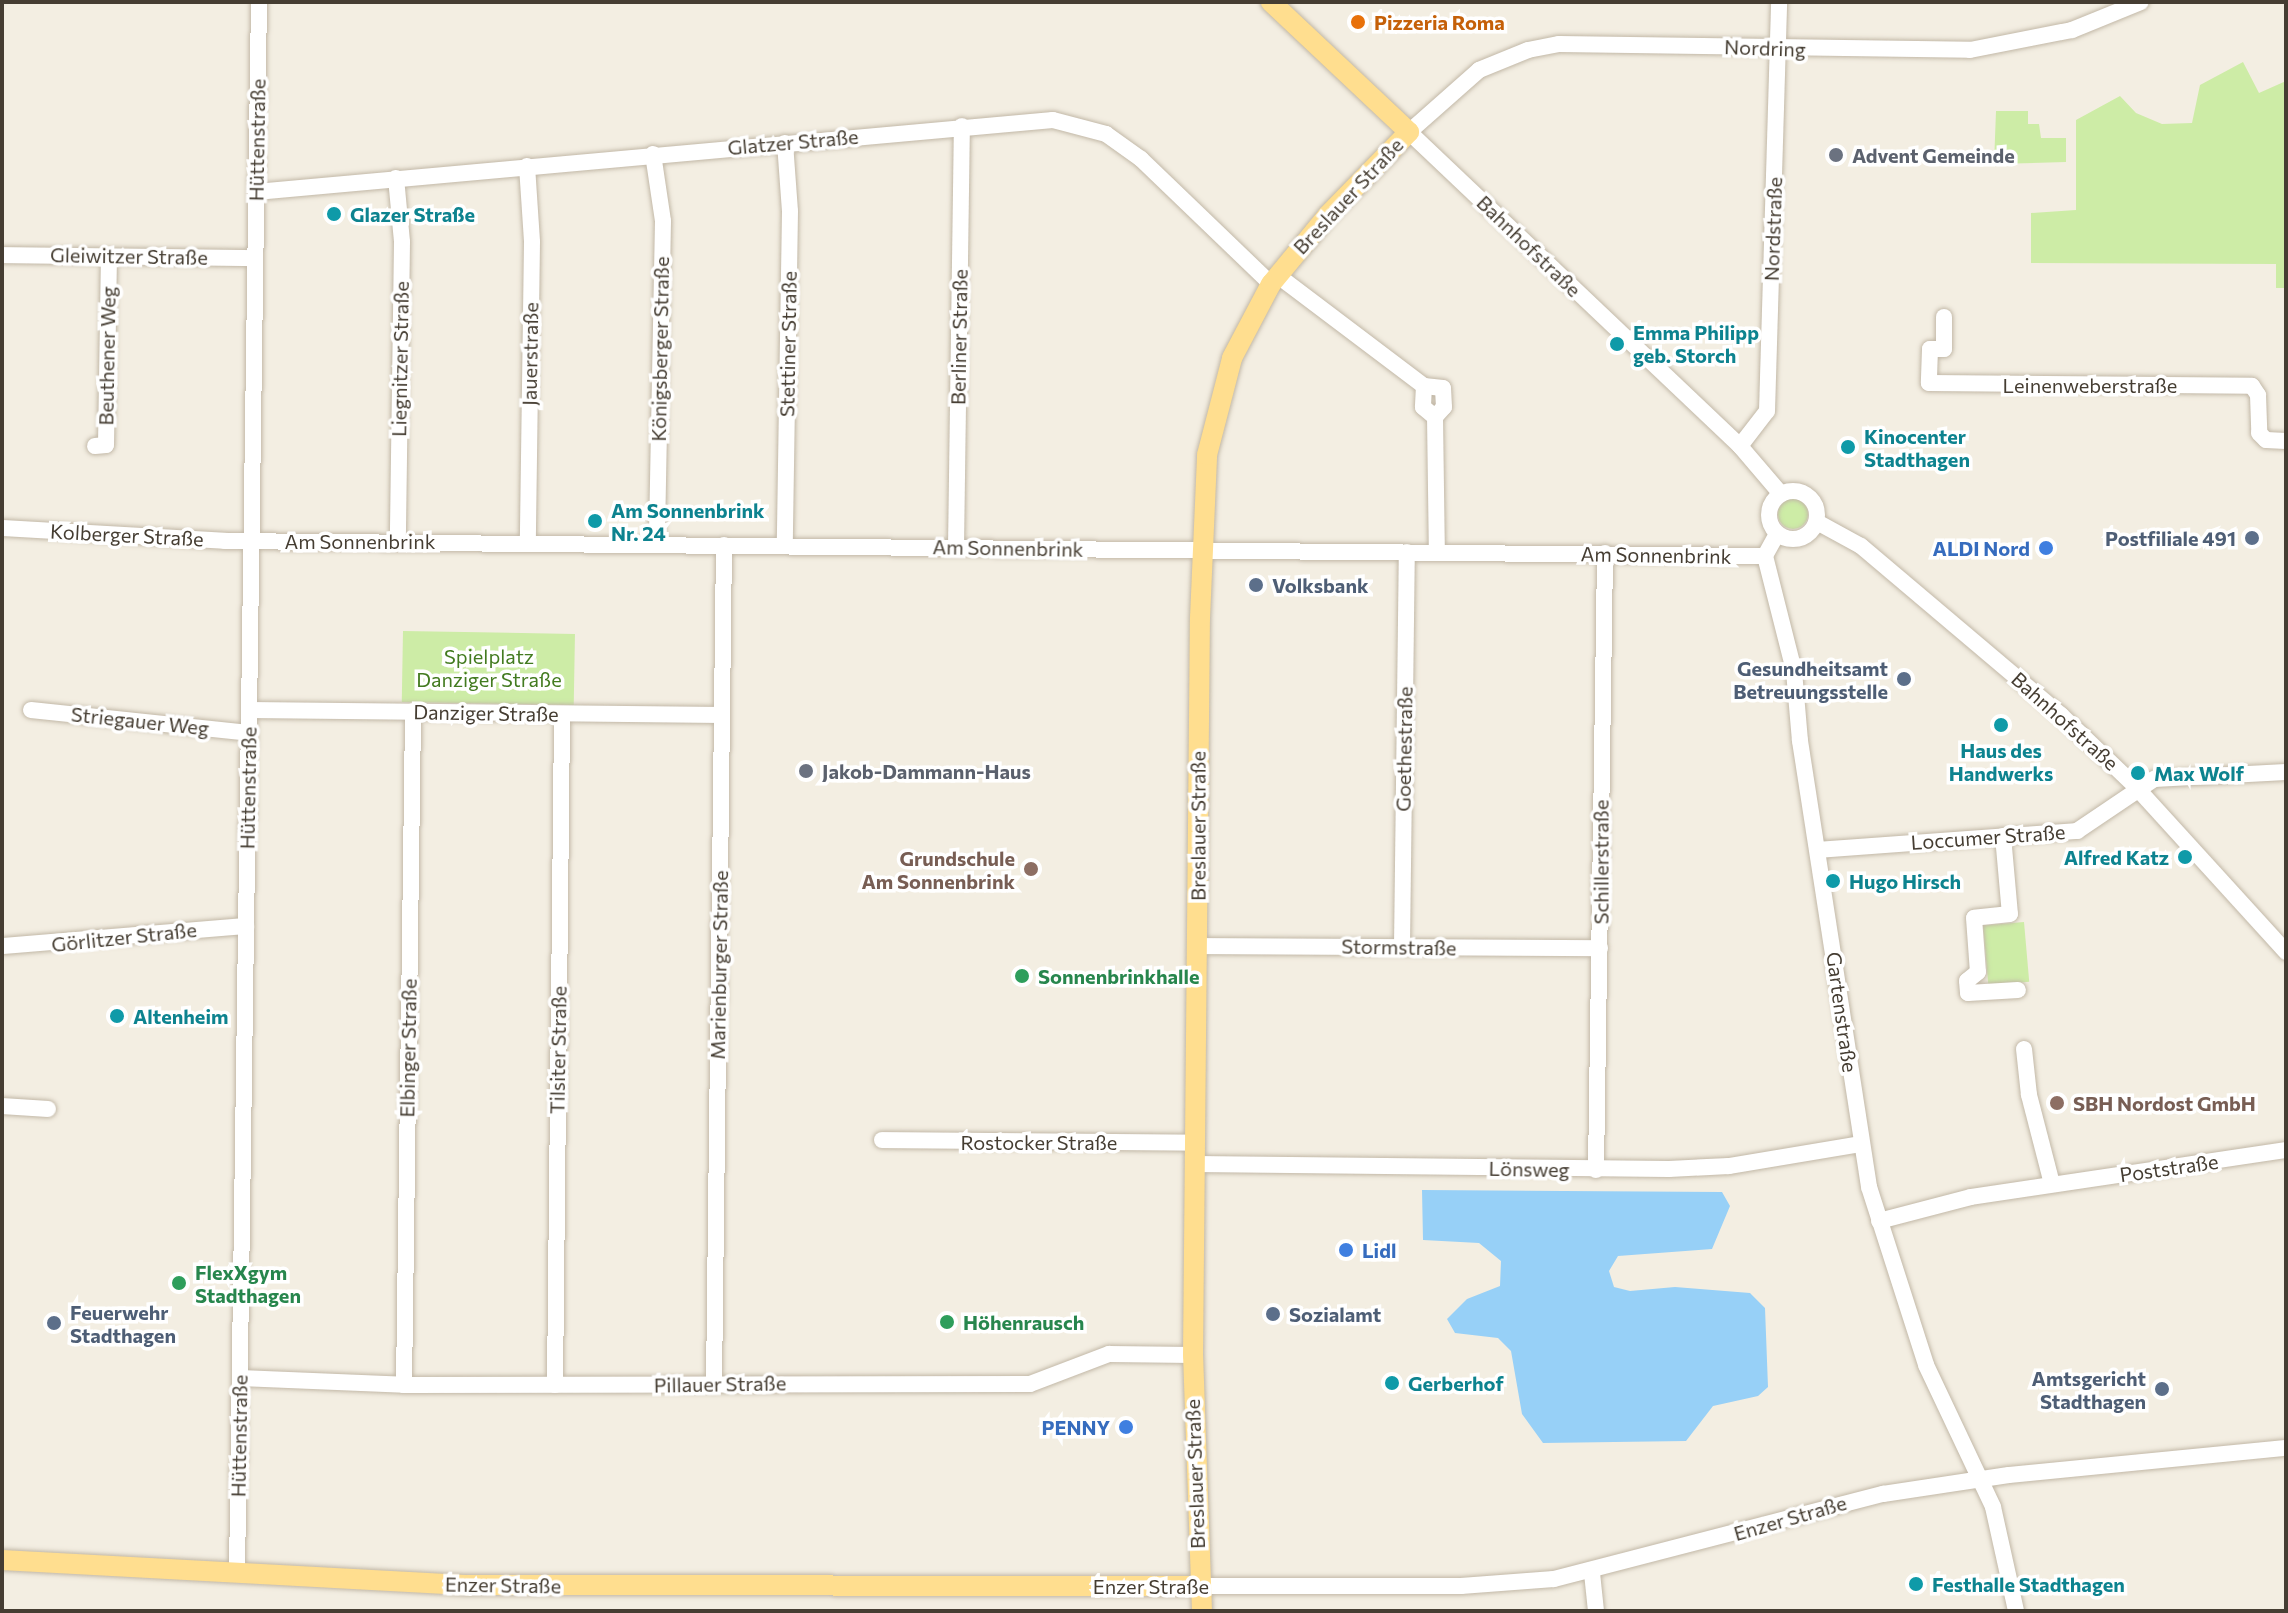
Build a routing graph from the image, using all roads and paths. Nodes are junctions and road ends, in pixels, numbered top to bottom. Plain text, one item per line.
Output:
1 (259, 2) edge
2 (1271, 2) edge
3 (1779, 2) edge
4 (2141, 2) edge
5 (1777, 48) junction
6 (962, 126) junction
7 (1409, 132) junction
8 (785, 143) junction
9 (653, 154) junction
10 (527, 166) junction
11 (396, 178) junction
12 (256, 192) junction
13 (2, 255) edge
14 (109, 256) junction
15 (255, 258) junction
16 (1274, 279) junction
17 (1944, 317) dead end
18 (2286, 441) edge
19 (95, 446) dead end
20 (1740, 446) junction
21 (1781, 494) junction
22 (1817, 522) junction
23 (2, 528) edge
24 (1777, 534) junction
25 (251, 540) junction
26 (398, 541) junction
27 (528, 543) junction
28 (657, 544) junction
29 (724, 545) junction
30 (785, 546) junction
31 (956, 548) junction
32 (1201, 550) junction
33 (1407, 552) junction
34 (1437, 552) junction
35 (1605, 553) junction
36 (1765, 556) junction
37 (31, 710) dead end
38 (249, 710) junction
39 (413, 711) junction
40 (562, 714) junction
41 (722, 715) junction
42 (249, 733) junction
43 (2286, 772) edge
44 (2136, 787) junction
45 (2003, 836) junction
46 (1818, 850) junction
47 (246, 926) junction
48 (2, 946) edge
49 (1197, 946) junction
50 (1402, 947) junction
51 (1600, 948) junction
52 (2286, 952) edge
53 (2018, 990) dead end
54 (2024, 1049) dead end
55 (2, 1106) edge
56 (48, 1109) dead end
57 (882, 1140) dead end
58 (1195, 1143) junction
59 (1861, 1144) junction
60 (2286, 1150) edge
61 (1195, 1164) junction
62 (1596, 1170) junction
63 (2052, 1184) junction
64 (1879, 1221) junction
65 (1193, 1355) junction
66 (240, 1378) junction
67 (404, 1385) junction
68 (555, 1385) junction
69 (714, 1385) junction
70 (2286, 1448) edge
71 (1980, 1478) junction
72 (2, 1560) edge
73 (1592, 1573) junction
74 (237, 1574) junction
75 (1200, 1586) junction
76 (1202, 1611) edge
77 (1596, 1611) edge
78 (2016, 1611) edge

1 - 12 street, Hüttenstraße
2 - 7 main road, Bahnhofstraße
3 - 5 street, Nordstraße
4 - 5 street, Nordring
5 - 7 street, Nordring
5 - 20 street, Nordstraße
6 - 8 street, Glatzer Straße
6 - 16 street, Glatzer Straße
6 - 31 street, Berliner Straße
7 - 16 main road, Breslauer Straße
7 - 20 street, Bahnhofstraße
8 - 9 street, Glatzer Straße
8 - 30 street, Stettiner Straße
9 - 10 street, Glatzer Straße
9 - 28 street, Königsberger Straße
10 - 11 street, Glatzer Straße
10 - 27 street, Jauerstraße
11 - 12 street, Glatzer Straße
11 - 26 street, Liegnitzer Straße
12 - 15 street, Hüttenstraße
13 - 14 street, Gleiwitzer Straße
14 - 15 street, Gleiwitzer Straße
14 - 19 street, Beuthener Weg
15 - 25 street, Hüttenstraße
16 - 32 main road, Breslauer Straße
16 - 34 street, Glatzer Straße
17 - 18 street, Leinenweberstraße
20 - 21 street, Bahnhofstraße
21 - 22 street
21 - 24 street
22 - 24 street
22 - 44 street, Bahnhofstraße
23 - 25 street, Kolberger Straße
24 - 36 street
25 - 26 street, Am Sonnenbrink
25 - 38 street, Hüttenstraße
26 - 27 street, Am Sonnenbrink
27 - 28 street, Am Sonnenbrink
28 - 29 street, Am Sonnenbrink
29 - 30 street, Am Sonnenbrink
29 - 41 street, Marienburger Straße
30 - 31 street, Am Sonnenbrink
31 - 32 street, Am Sonnenbrink
32 - 33 street, Am Sonnenbrink
32 - 49 main road, Breslauer Straße
33 - 34 street, Am Sonnenbrink
33 - 50 street, Goethestraße
34 - 35 street, Am Sonnenbrink
35 - 36 street, Am Sonnenbrink
35 - 51 street, Schillerstraße
36 - 46 street, Gartenstraße
37 - 42 street, Striegauer Weg
38 - 39 street, Danziger Straße
38 - 42 street, Hüttenstraße
39 - 40 street, Danziger Straße
39 - 67 street, Elbinger Straße
40 - 41 street, Danziger Straße
40 - 68 street, Tilsiter Straße
41 - 69 street, Marienburger Straße
42 - 47 street, Hüttenstraße
43 - 44 street, Loccumer Straße
44 - 45 street, Loccumer Straße
44 - 52 street, Bahnhofstraße
45 - 46 street, Loccumer Straße
45 - 53 street
46 - 59 street, Gartenstraße
47 - 48 street, Görlitzer Straße
47 - 66 street, Hüttenstraße
49 - 50 street, Stormstraße
49 - 58 main road, Breslauer Straße
50 - 51 street, Stormstraße
51 - 62 street, Schillerstraße
54 - 63 street
55 - 56 street
57 - 58 street, Rostocker Straße
58 - 61 main road, Breslauer Straße
59 - 62 street, Lönsweg
59 - 64 street, Gartenstraße
60 - 63 street, Poststraße
61 - 62 street, Lönsweg
61 - 65 main road, Breslauer Straße
63 - 64 street, Poststraße
64 - 71 street, Gartenstraße
65 - 69 street, Pillauer Straße
65 - 75 main road, Breslauer Straße
66 - 67 street, Pillauer Straße
66 - 74 street, Hüttenstraße
67 - 68 street, Pillauer Straße
68 - 69 street, Pillauer Straße
70 - 71 street, Enzer Straße
71 - 73 street, Enzer Straße
71 - 78 street, Gartenstraße
72 - 74 main road, Enzer Straße
73 - 75 street, Enzer Straße
73 - 77 street
74 - 75 main road, Enzer Straße
75 - 76 main road, Breslauer Straße

